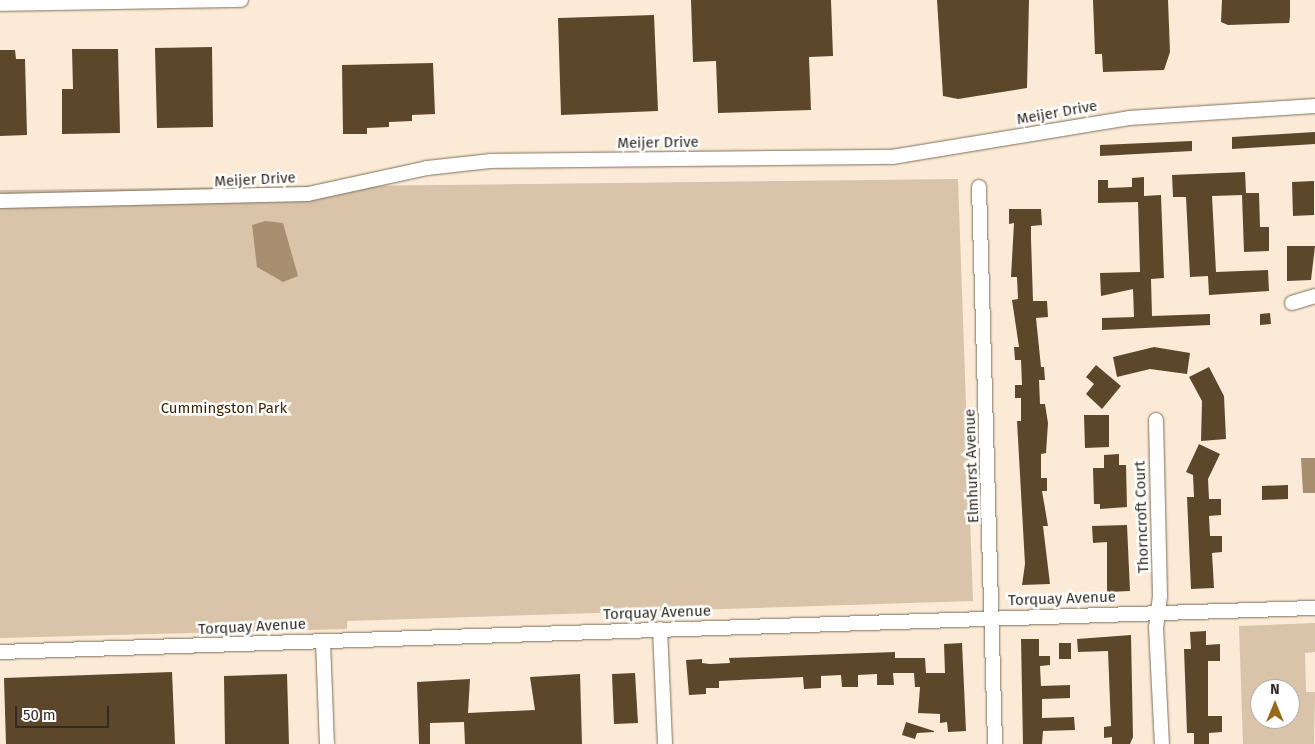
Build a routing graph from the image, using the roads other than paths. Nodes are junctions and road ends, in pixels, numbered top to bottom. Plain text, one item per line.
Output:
1 (242, 0) edge
2 (0, 4) edge
3 (1315, 106) edge
4 (979, 187) dead end
5 (0, 202) edge
6 (1315, 296) edge
7 (1292, 303) dead end
8 (1156, 420) dead end
9 (1315, 608) edge
10 (1158, 613) junction
11 (992, 618) junction
12 (660, 629) junction
13 (323, 641) junction
14 (0, 652) edge
15 (327, 744) edge
16 (665, 744) edge
17 (995, 744) edge
18 (1162, 744) edge

1 - 2 street
3 - 5 street, Meijer Drive
4 - 11 street, Elmhurst Avenue
6 - 7 street
8 - 10 street, Thorncroft Court
9 - 10 street, Torquay Avenue
10 - 11 street, Torquay Avenue
10 - 18 street, Thorncroft Court
11 - 12 street, Torquay Avenue
11 - 17 street, Elmhurst Avenue
12 - 13 street, Torquay Avenue
12 - 16 street
13 - 14 street, Torquay Avenue
13 - 15 street

